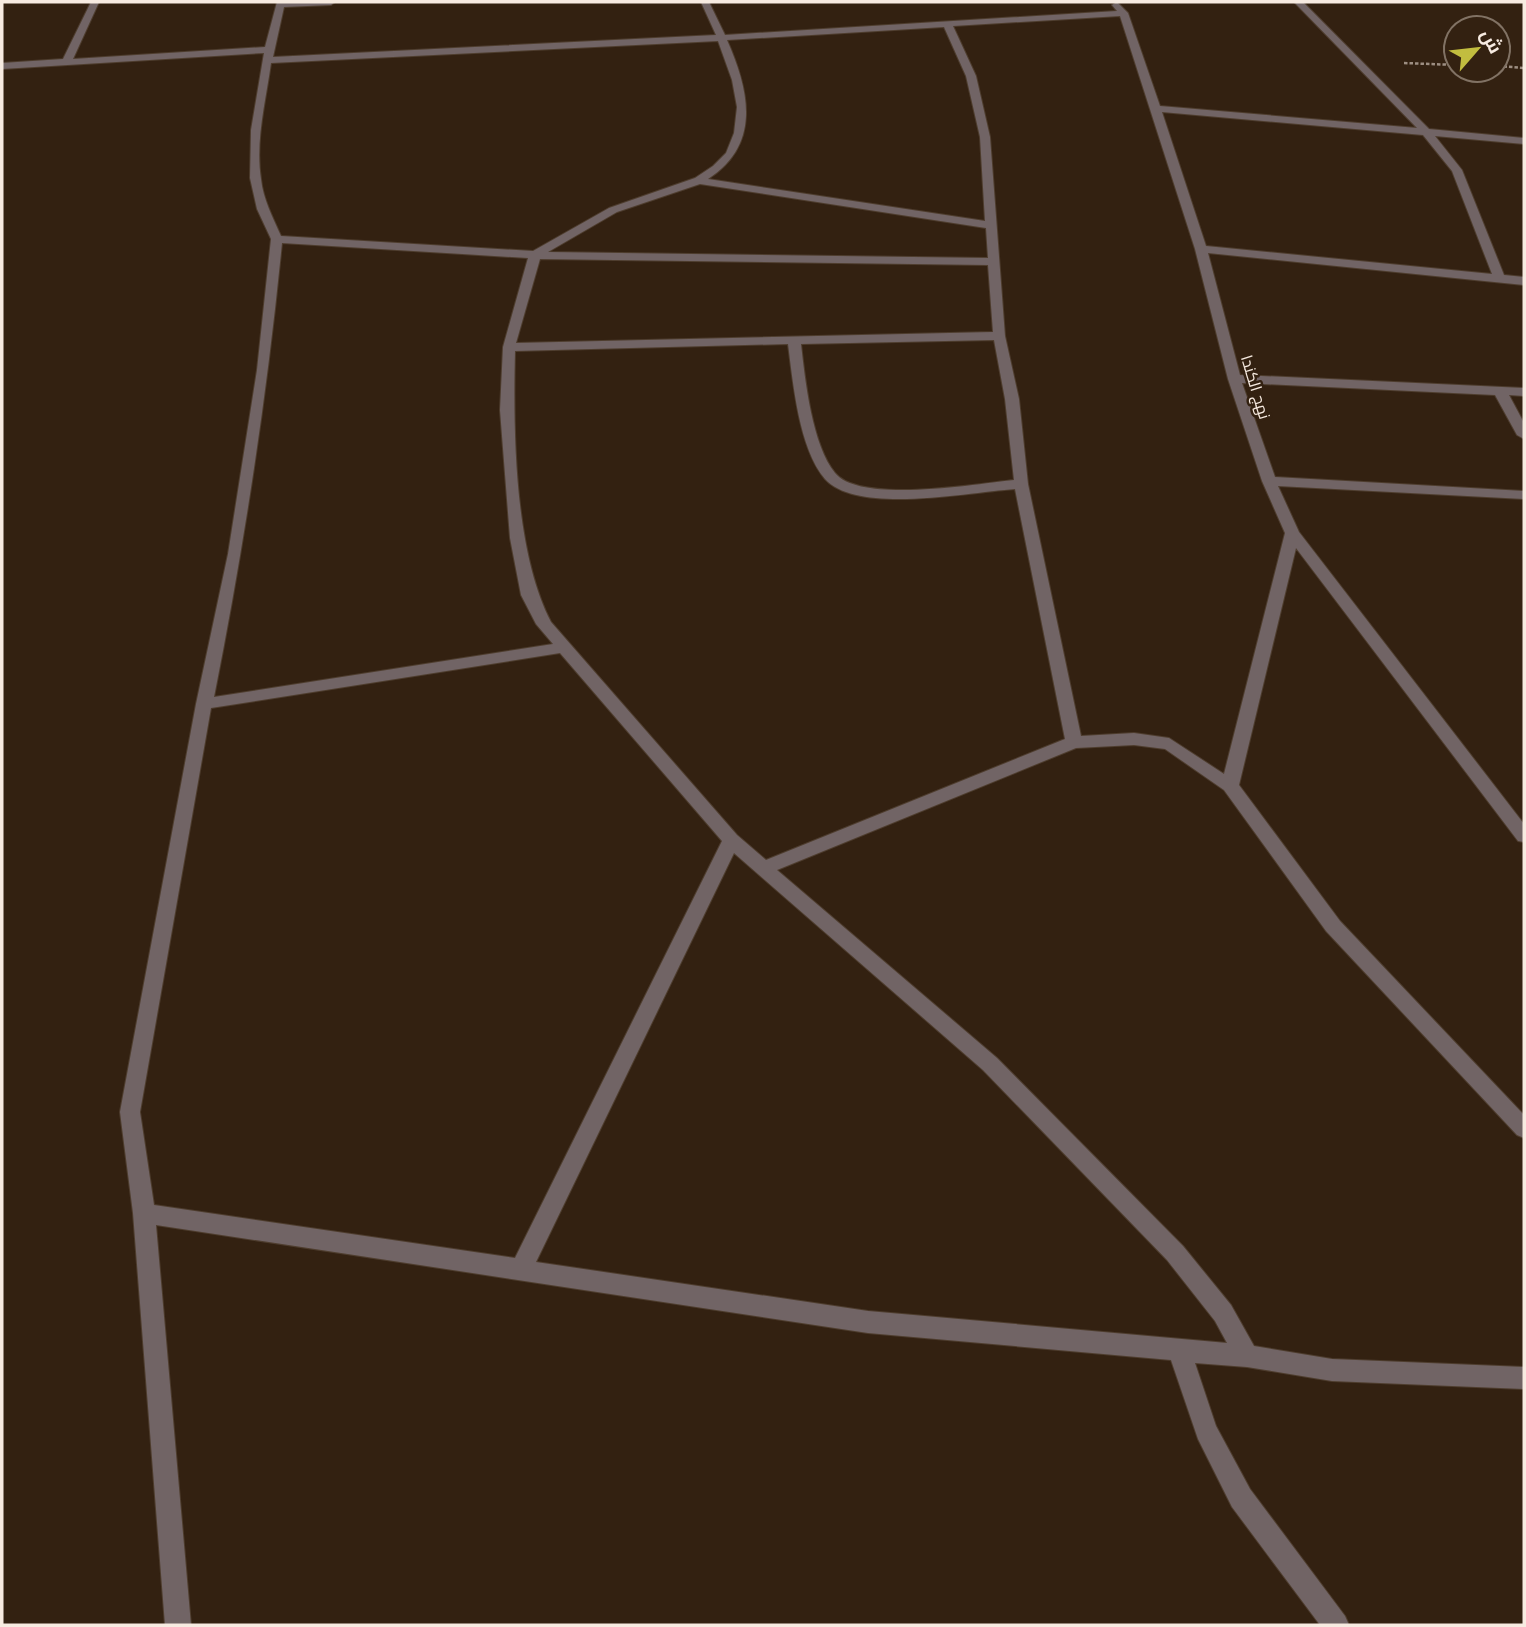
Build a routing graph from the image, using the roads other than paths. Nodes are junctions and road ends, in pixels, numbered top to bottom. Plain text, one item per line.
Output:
1 (95, 2) edge
2 (331, 2) edge
3 (705, 2) edge
4 (1298, 2) edge
5 (280, 3) edge
6 (1119, 7) edge
7 (946, 22) junction
8 (720, 38) junction
9 (268, 55) junction
10 (67, 62) junction
11 (2, 66) edge
12 (1153, 108) junction
13 (1424, 131) junction
14 (1524, 141) edge
15 (702, 181) junction
16 (991, 225) junction
17 (277, 239) junction
18 (1201, 248) junction
19 (535, 255) junction
20 (995, 262) junction
21 (1499, 277) junction
22 (1524, 281) edge
23 (999, 336) junction
24 (794, 341) junction
25 (509, 346) junction
26 (1234, 379) junction
27 (1500, 391) junction
28 (1524, 392) edge
29 (1524, 435) edge
30 (1269, 481) junction
31 (1021, 485) junction
32 (1524, 495) edge
33 (1292, 533) junction
34 (566, 647) junction
35 (204, 704) junction
36 (1074, 742) junction
37 (1230, 786) junction
38 (1524, 836) edge
39 (731, 840) junction
40 (763, 868) junction
41 (1524, 1129) edge
42 (144, 1213) junction
43 (520, 1271) junction
44 (1179, 1349) junction
45 (1247, 1356) junction
46 (1524, 1378) edge
47 (178, 1625) edge
48 (1336, 1625) edge

1 - 10 street
2 - 5 street
3 - 8 street
4 - 13 street
5 - 9 street
6 - 7 street
6 - 12 street, نهج الكندا
7 - 8 street
7 - 16 street
8 - 9 street
8 - 15 street
9 - 10 street
9 - 17 street
10 - 11 street
12 - 13 street
12 - 18 street, نهج الكندا
13 - 14 street
13 - 21 street
15 - 16 street
15 - 19 street
16 - 20 street
17 - 19 street
17 - 35 street
18 - 21 street
18 - 26 street, نهج الكندا
19 - 20 street
19 - 25 street
20 - 23 street
21 - 22 street
23 - 24 street
23 - 31 street
24 - 25 street
24 - 31 street
25 - 34 street
26 - 27 street
26 - 30 street, نهج الكندا
27 - 28 street
27 - 29 street
30 - 32 street
30 - 33 street, نهج الكندا
31 - 36 street
33 - 37 street
33 - 38 street, نهج الكندا
34 - 35 street
34 - 39 street
35 - 42 street
36 - 37 street
36 - 40 street
37 - 41 street
39 - 40 street
39 - 43 street
40 - 45 street
42 - 43 street
42 - 47 street
43 - 44 street
44 - 45 street
44 - 48 street
45 - 46 street

